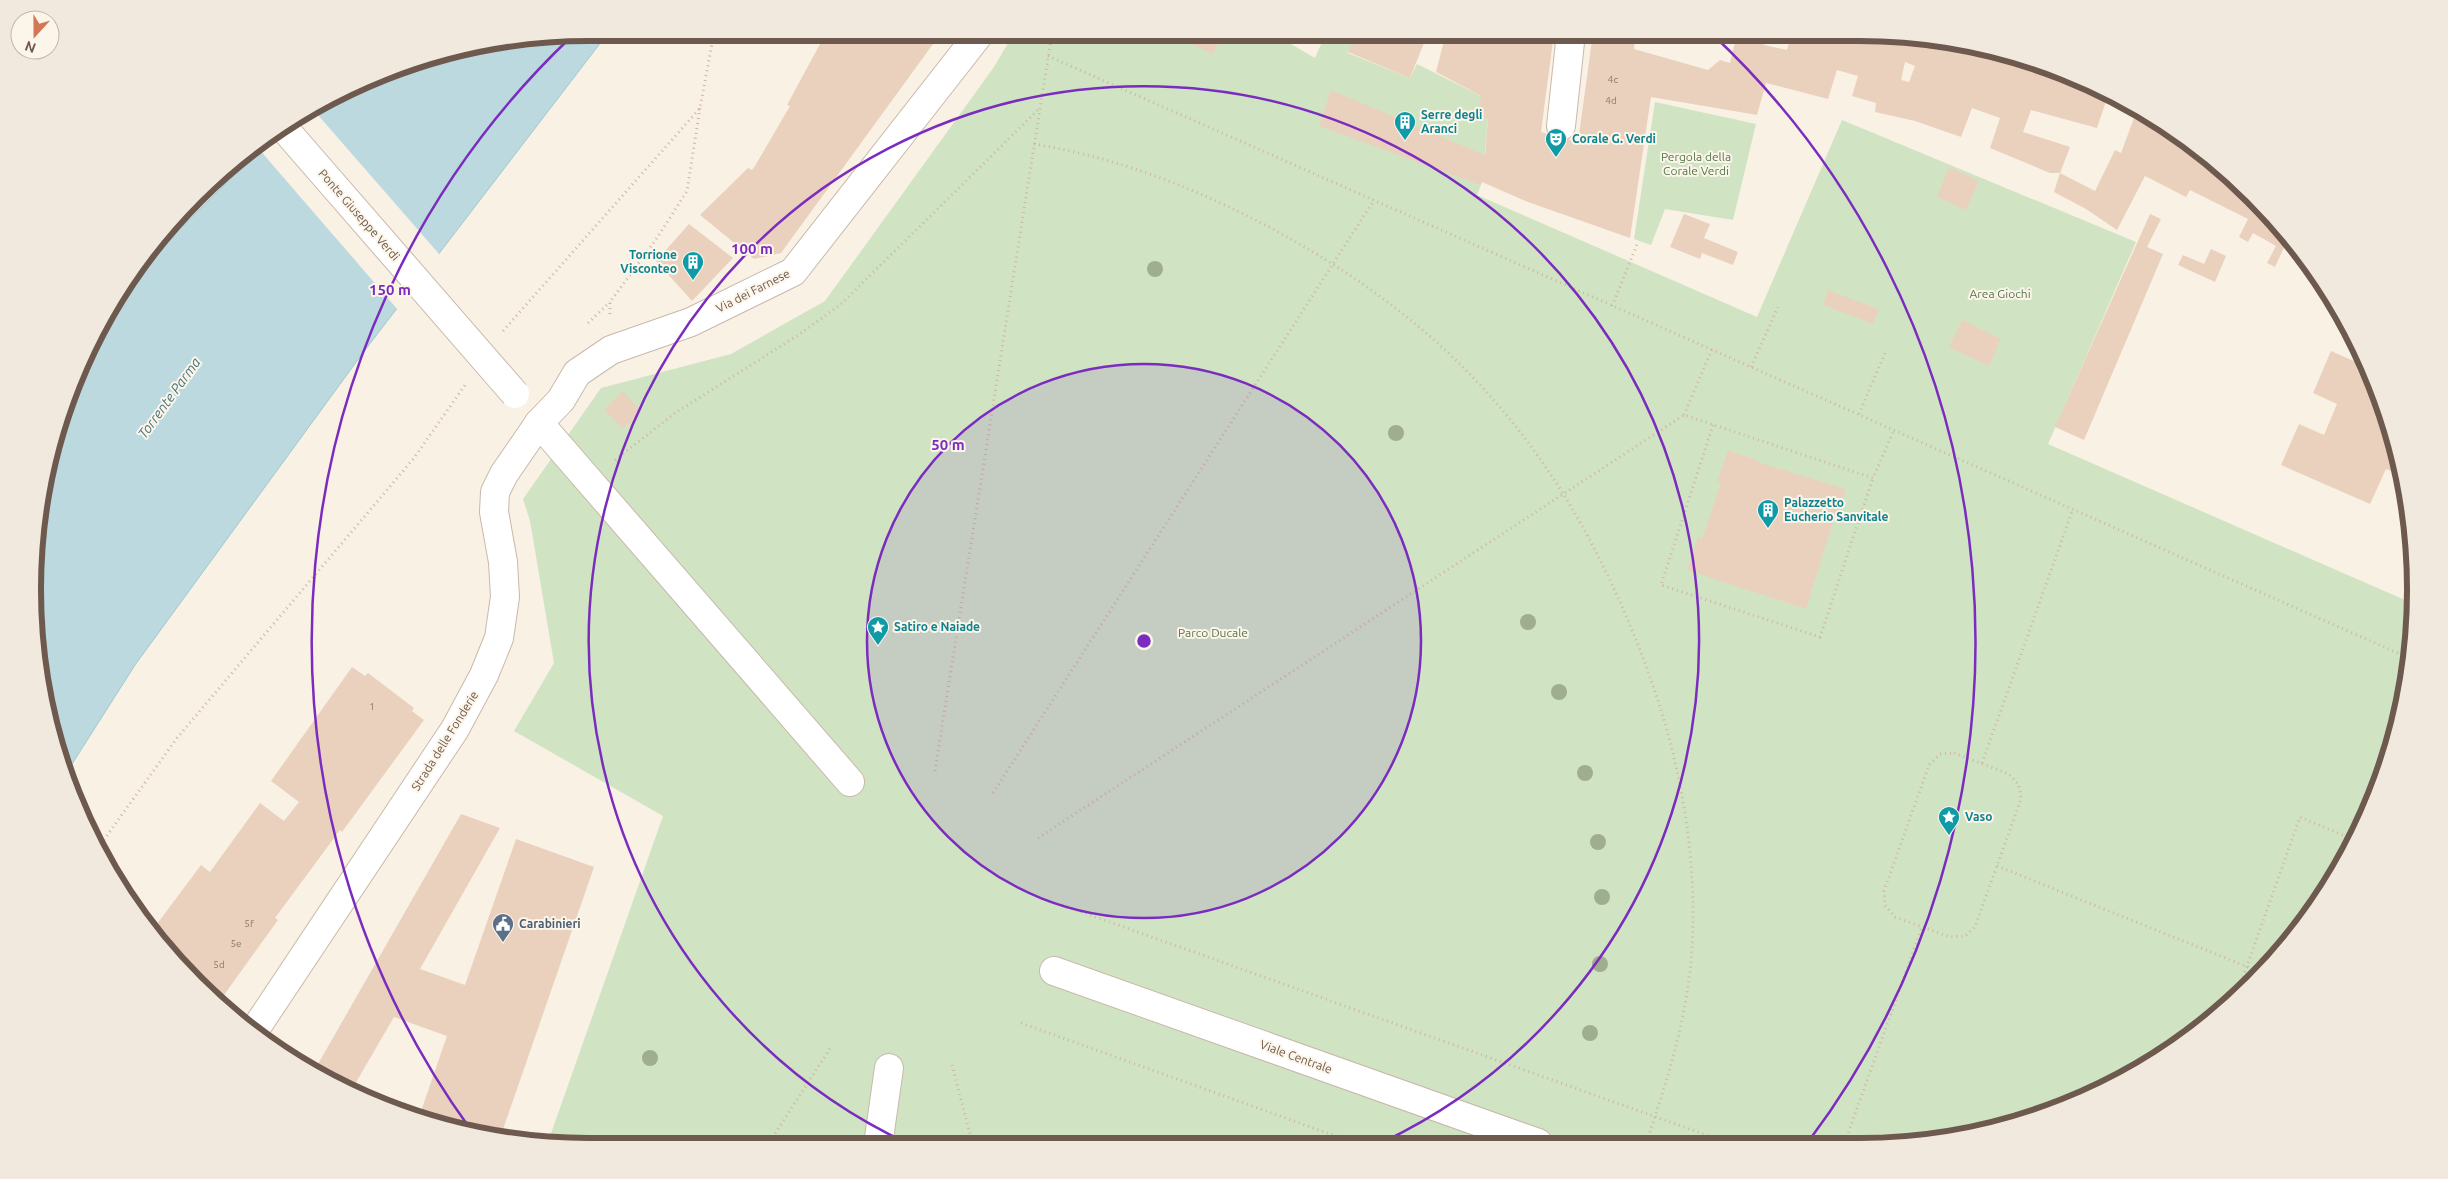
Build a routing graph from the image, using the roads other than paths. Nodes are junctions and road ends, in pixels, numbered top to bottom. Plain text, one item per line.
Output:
1 (973, 41) edge
2 (1571, 41) edge
3 (1561, 126) dead end
4 (288, 132) edge
5 (539, 423) junction
6 (850, 782) dead end
7 (1054, 971) dead end
8 (258, 1025) edge
9 (889, 1068) dead end
10 (879, 1138) edge
11 (1524, 1138) edge

1 - 5 street, Via dei Farnese
2 - 3 street
4 - 5 street, Ponte Giuseppe Verdi, bridge
5 - 6 street, Ponte Giuseppe Verdi
5 - 8 street, Strada delle Fonderie
7 - 11 street, Viale Centrale
9 - 10 street

